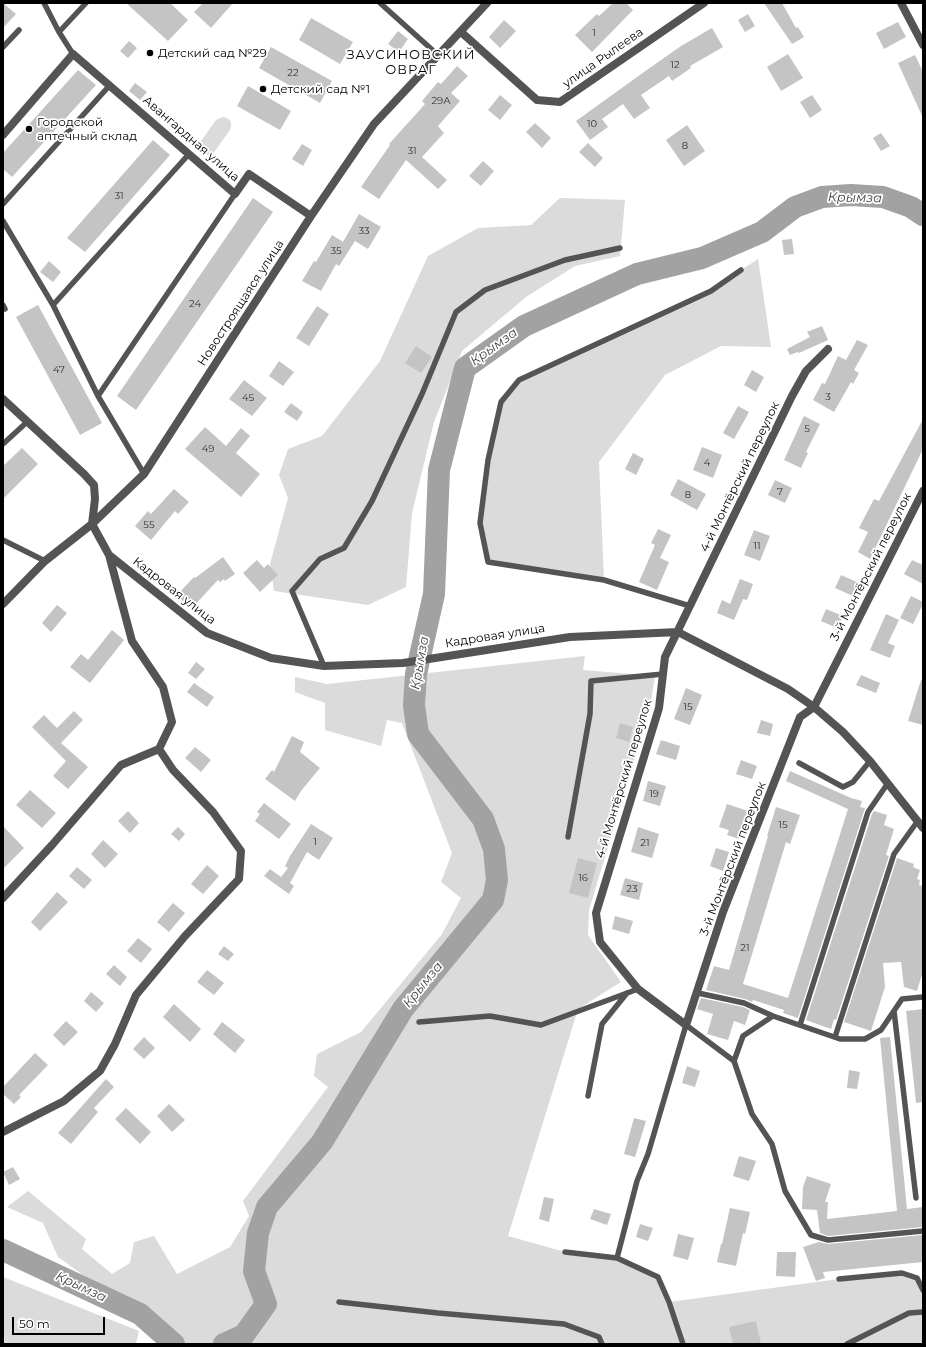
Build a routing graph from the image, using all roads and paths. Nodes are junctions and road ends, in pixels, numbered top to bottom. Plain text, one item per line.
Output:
1 (44, 3) edge
2 (86, 3) edge
3 (380, 3) edge
4 (487, 3) edge
5 (704, 3) edge
6 (901, 3) edge
7 (19, 30) dead end
8 (60, 32) junction
9 (461, 32) junction
10 (923, 45) edge
11 (3, 47) edge
12 (74, 54) junction
13 (438, 55) junction
14 (110, 85) junction
15 (3, 134) edge
16 (189, 154) junction
17 (235, 194) junction
18 (3, 204) edge
19 (311, 216) junction
20 (3, 222) edge
21 (620, 248) dead end
22 (741, 270) dead end
23 (53, 305) junction
24 (828, 349) dead end
25 (98, 396) junction
26 (3, 399) edge
27 (26, 422) junction
28 (3, 444) edge
29 (144, 474) junction
30 (923, 491) edge
31 (92, 524) junction
32 (3, 540) edge
33 (109, 555) junction
34 (45, 561) junction
35 (3, 604) edge
36 (690, 606) junction
37 (678, 632) junction
38 (324, 666) junction
39 (663, 674) junction
40 (814, 707) junction
41 (160, 749) junction
42 (870, 761) junction
43 (799, 763) dead end
44 (888, 783) junction
45 (917, 822) junction
46 (923, 828) edge
47 (568, 837) dead end
48 (3, 898) edge
49 (638, 989) junction
50 (627, 993) junction
51 (698, 993) junction
52 (923, 997) edge
53 (894, 1011) junction
54 (773, 1016) junction
55 (419, 1022) dead end
56 (686, 1025) junction
57 (800, 1026) junction
58 (835, 1037) junction
59 (734, 1061) junction
60 (588, 1096) dead end
61 (3, 1132) edge
62 (916, 1198) dead end
63 (923, 1231) edge
64 (566, 1252) dead end
65 (617, 1258) junction
66 (839, 1279) dead end
67 (923, 1290) edge
68 (340, 1302) dead end
69 (923, 1312) edge
70 (602, 1344) edge
71 (683, 1344) edge
72 (847, 1344) edge

1 - 8 lane
2 - 8 lane
3 - 13 lane
4 - 9 street, Новостроящаяся улица
5 - 9 street, улица Рылеева
6 - 10 street
7 - 11 lane
8 - 12 lane
9 - 13 street, Новостроящаяся улица
12 - 14 street, Авангардная улица
12 - 15 street
13 - 19 street, Новостроящаяся улица
14 - 16 street, Авангардная улица
14 - 18 lane
16 - 17 street, Авангардная улица
16 - 23 lane
17 - 19 street, Авангардная улица
17 - 25 lane
19 - 29 street, Новостроящаяся улица
20 - 23 lane
21 - 38 lane
22 - 36 lane
23 - 25 lane
24 - 36 street, 4-й Монтёрский переулок
25 - 29 lane
26 - 27 street
27 - 28 lane
27 - 31 street
29 - 31 street, Новостроящаяся улица
30 - 40 street, 3-й Монтёрский переулок
31 - 33 street, Кадровая улица
31 - 34 street, Новостроящаяся улица
32 - 34 lane
33 - 38 street, Кадровая улица
33 - 41 street
34 - 35 street, Новостроящаяся улица
36 - 37 street, 4-й Монтёрский переулок
37 - 38 street, Кадровая улица
37 - 39 street, 4-й Монтёрский переулок
37 - 40 street
39 - 47 lane
39 - 49 street, 4-й Монтёрский переулок
40 - 42 street
40 - 51 street, 3-й Монтёрский переулок
41 - 48 street
41 - 61 street
42 - 43 lane
42 - 44 street
44 - 45 street
44 - 57 lane
45 - 46 street
45 - 58 lane
49 - 50 lane
49 - 56 street, 4-й Монтёрский переулок
50 - 55 lane
50 - 60 lane
51 - 54 lane
51 - 56 street, 3-й Монтёрский переулок
52 - 53 lane
53 - 58 lane
53 - 62 lane
54 - 57 lane
54 - 59 lane
56 - 59 lane
56 - 65 lane, 3-й Монтёрский переулок
57 - 58 lane
59 - 63 lane
64 - 65 lane
65 - 71 lane
66 - 67 lane
68 - 70 lane
69 - 72 lane

